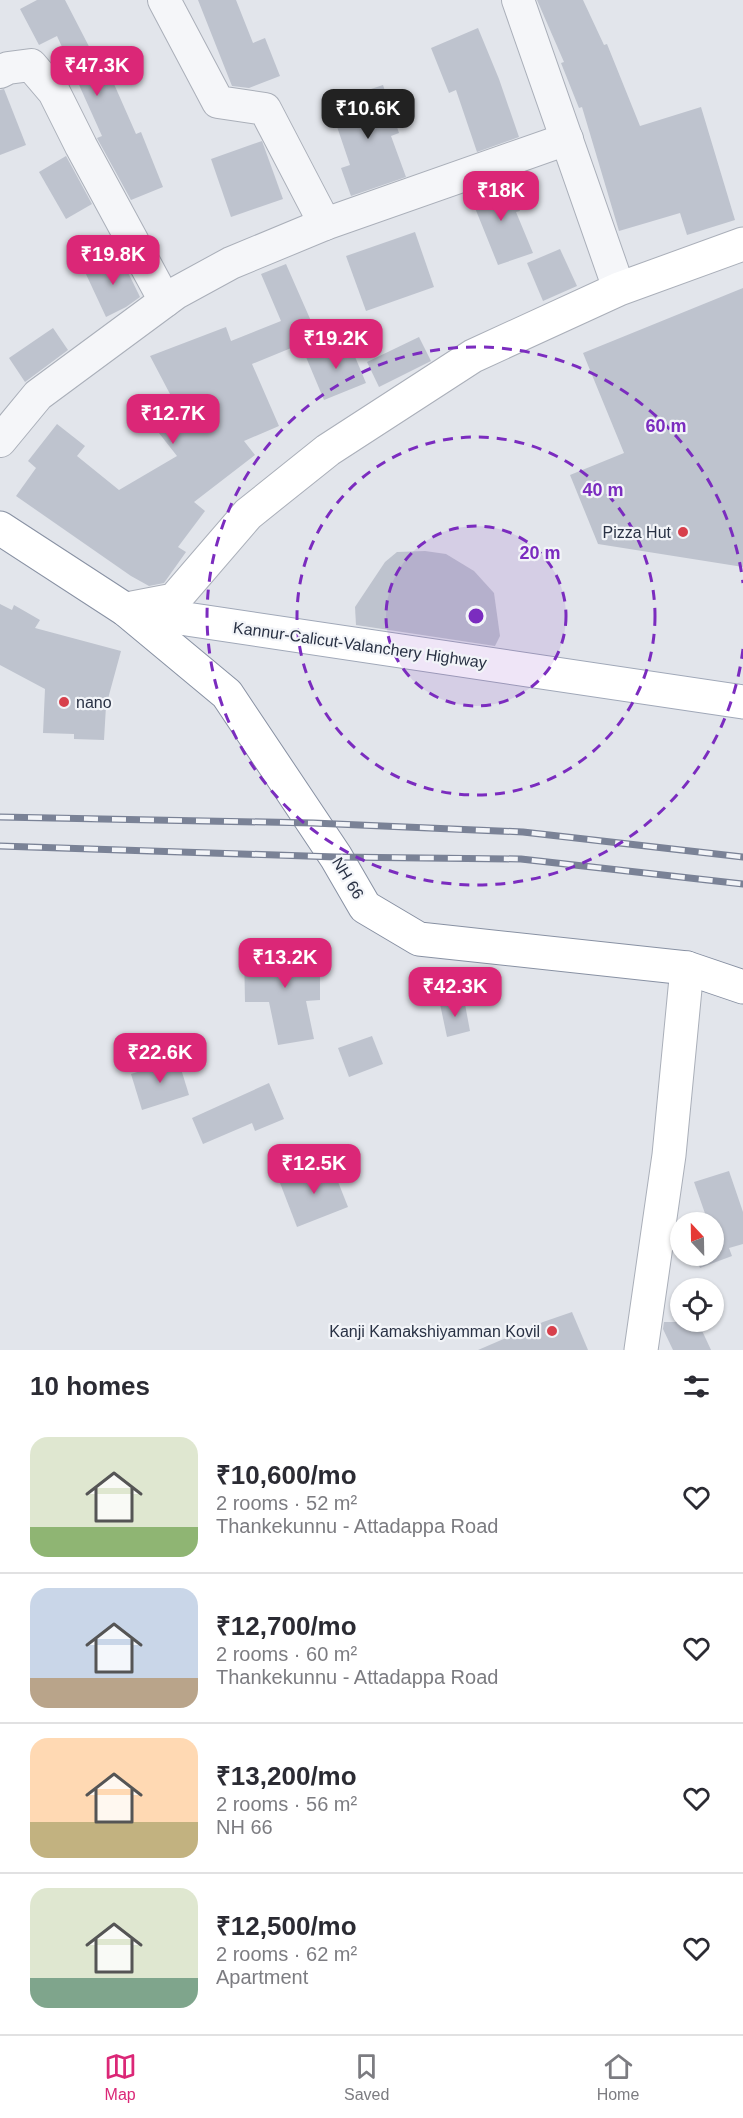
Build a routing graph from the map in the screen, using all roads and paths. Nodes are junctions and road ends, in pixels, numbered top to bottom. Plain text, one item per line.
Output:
1 (164, 0) edge
2 (518, 0) edge
3 (0, 72) edge
4 (567, 139) junction
5 (325, 224) junction
6 (743, 244) edge
7 (619, 289) junction
8 (165, 301) junction
9 (0, 441) edge
10 (0, 528) edge
11 (126, 610) junction
12 (743, 702) edge
13 (687, 968) junction
14 (743, 987) edge
15 (641, 1350) edge

1 - 5 street
2 - 4 street
3 - 8 street
4 - 5 street
4 - 7 street
5 - 8 street
6 - 7 main road
7 - 11 main road
8 - 9 street
10 - 11 main road, Kannur-Calicut-Valanchery Highway
11 - 12 main road, Kannur-Calicut-Valanchery Highway
11 - 13 main road, NH 66 / NH 66
13 - 14 main road, NH 66 / NH 66
13 - 15 main road

